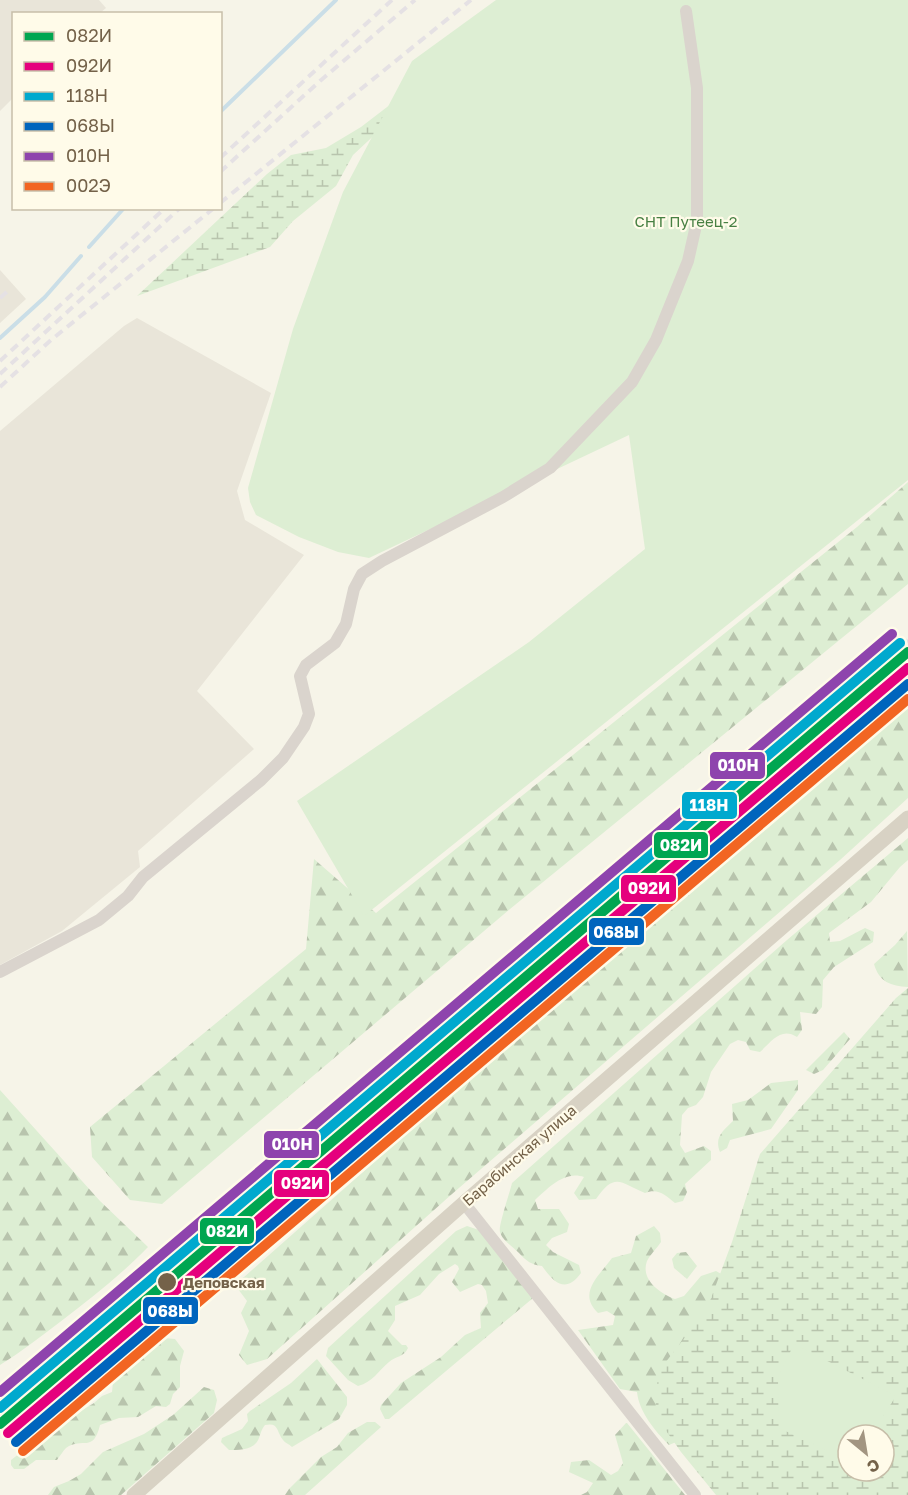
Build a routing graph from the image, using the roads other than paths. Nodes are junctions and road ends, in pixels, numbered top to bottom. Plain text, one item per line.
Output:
1 (687, 11) dead end
2 (908, 818) edge
3 (0, 972) edge
4 (464, 1203) junction
5 (134, 1495) edge
6 (695, 1495) edge

1 - 3 street
2 - 4 main road, Барабинская улица
4 - 5 main road, Барабинская улица
4 - 6 street

